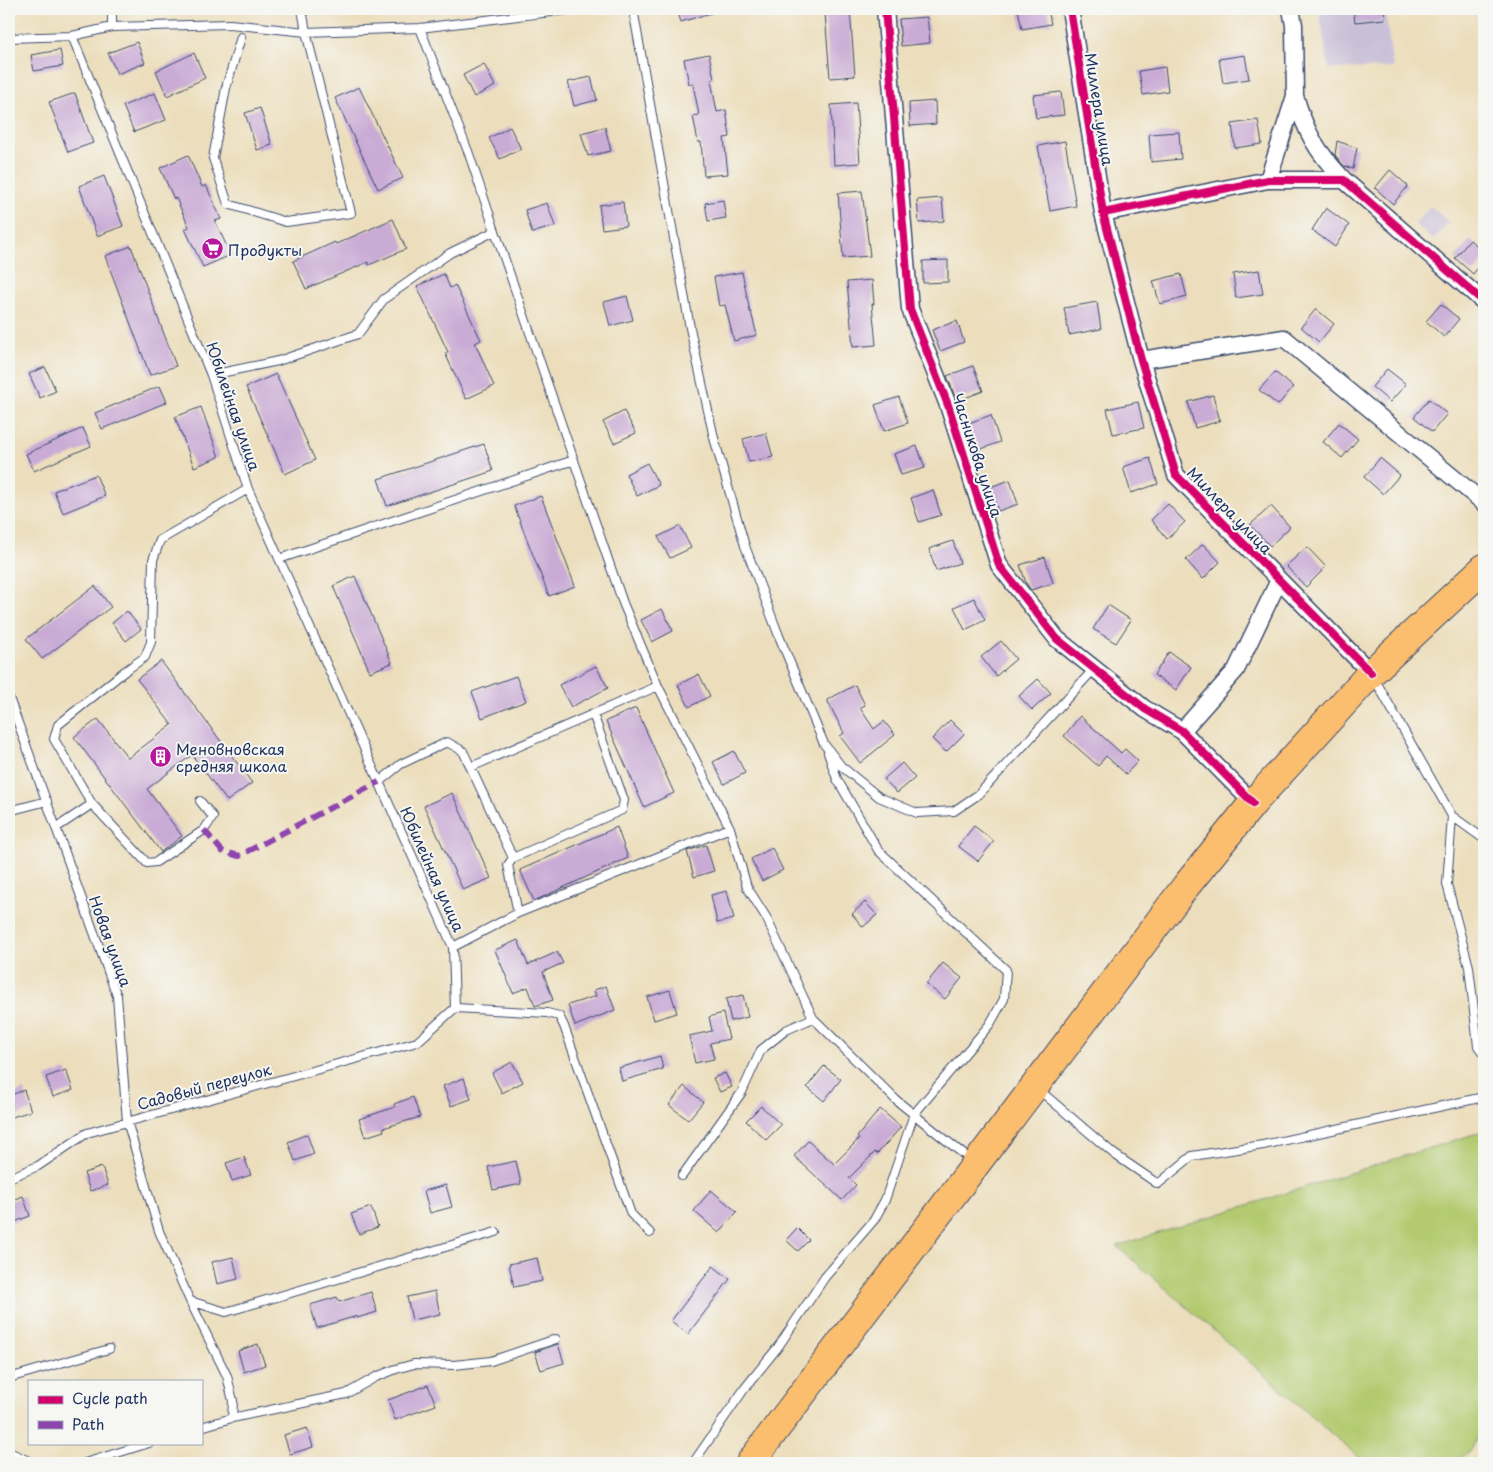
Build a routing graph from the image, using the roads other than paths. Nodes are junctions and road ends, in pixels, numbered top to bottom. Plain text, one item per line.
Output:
1 (112, 9) edge
2 (302, 9) edge
3 (576, 9) edge
4 (633, 9) edge
5 (884, 9) edge
6 (1070, 9) edge
7 (1290, 9) edge
8 (112, 27) junction
9 (420, 28) junction
10 (306, 32) junction
11 (72, 36) junction
12 (241, 37) dead end
13 (9, 38) edge
14 (1295, 96) junction
15 (1268, 180) junction
16 (1344, 180) junction
17 (1103, 213) junction
18 (495, 231) junction
19 (1484, 302) edge
20 (1141, 360) junction
21 (211, 375) junction
22 (574, 460) junction
23 (248, 489) junction
24 (1484, 503) edge
25 (279, 559) junction
26 (1484, 568) edge
27 (1279, 580) junction
28 (1094, 669) junction
29 (1371, 674) junction
30 (658, 686) junction
31 (9, 698) edge
32 (593, 714) junction
33 (1182, 732) junction
34 (824, 744) junction
35 (471, 766) junction
36 (378, 782) junction
37 (47, 801) junction
38 (200, 801) dead end
39 (1253, 803) junction
40 (92, 804) junction
41 (9, 811) edge
42 (1452, 816) junction
43 (56, 828) junction
44 (730, 828) junction
45 (1484, 839) edge
46 (513, 858) junction
47 (518, 913) junction
48 (454, 947) junction
49 (456, 1008) junction
50 (812, 1018) junction
51 (1484, 1054) edge
52 (1034, 1086) junction
53 (1484, 1097) edge
54 (914, 1114) junction
55 (128, 1121) junction
56 (976, 1164) junction
57 (682, 1176) dead end
58 (9, 1178) edge
59 (496, 1232) dead end
60 (650, 1233) dead end
61 (190, 1301) junction
62 (556, 1339) dead end
63 (109, 1349) dead end
64 (9, 1378) edge
65 (232, 1418) junction
66 (202, 1427) edge
67 (146, 1444) edge
68 (9, 1452) edge
69 (33, 1463) edge
70 (85, 1463) edge
71 (693, 1463) edge
72 (750, 1463) edge

1 - 8 lane
2 - 10 lane
3 - 9 lane
4 - 34 lane
5 - 28 street, Часникова улица
6 - 17 street, Миллера улица
7 - 14 street
8 - 10 lane
8 - 11 lane
9 - 10 lane
9 - 18 lane
10 - 12 lane
11 - 13 lane
11 - 21 lane, Юбилейная улица
14 - 15 street
14 - 16 street
15 - 16 street
15 - 17 street
16 - 19 street
17 - 20 street, Миллера улица
18 - 21 lane
18 - 22 lane
20 - 24 street
20 - 27 street, Миллера улица
21 - 23 lane, Юбилейная улица
22 - 25 lane
22 - 30 lane
23 - 25 lane, Юбилейная улица
23 - 40 lane
25 - 36 lane, Юбилейная улица
26 - 29 highway
27 - 29 street, Миллера улица
27 - 33 street
28 - 33 street, Часникова улица
28 - 34 lane
29 - 39 highway
29 - 42 lane
30 - 32 lane
30 - 44 lane
31 - 37 lane, Новая улица
32 - 35 lane
32 - 46 lane
33 - 39 street, Часникова улица
34 - 54 lane
35 - 36 lane
35 - 46 lane
36 - 48 lane, Юбилейная улица
37 - 41 lane
37 - 43 lane, Новая улица
38 - 40 lane
39 - 52 highway
40 - 43 lane
42 - 45 lane
42 - 51 lane
43 - 55 lane, Новая улица
44 - 47 lane
44 - 50 lane
46 - 47 lane
47 - 48 lane
48 - 49 lane, Юбилейная улица
49 - 55 lane, Садовый переулок
49 - 60 lane
50 - 54 lane
50 - 57 lane
52 - 53 lane
52 - 56 highway
54 - 56 lane
54 - 71 lane
55 - 58 lane, Садовый переулок
55 - 61 lane, Новая улица
56 - 72 highway
59 - 61 lane
61 - 65 lane, Новая улица
62 - 65 lane
63 - 64 lane
65 - 66 lane
67 - 70 lane
68 - 69 lane

